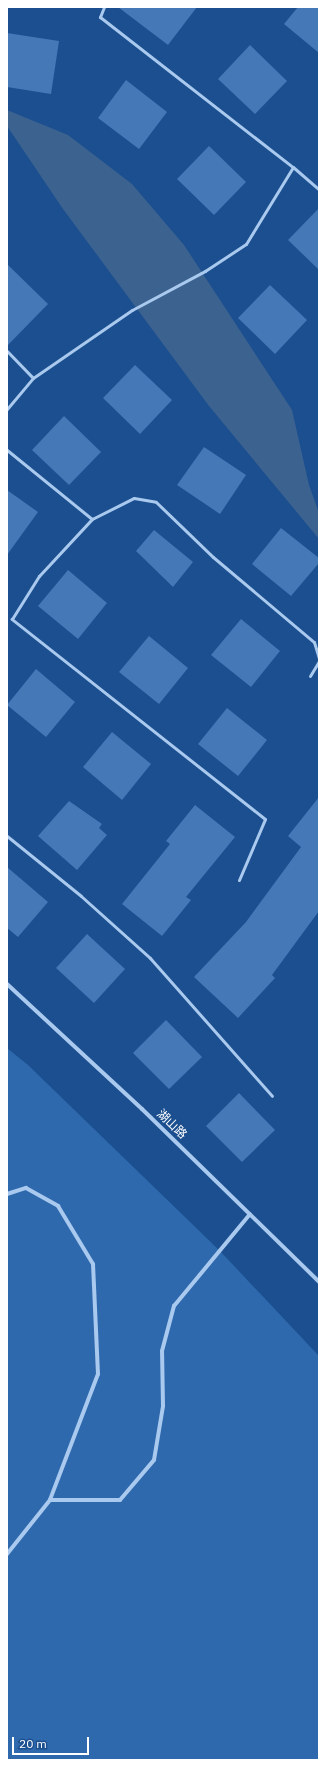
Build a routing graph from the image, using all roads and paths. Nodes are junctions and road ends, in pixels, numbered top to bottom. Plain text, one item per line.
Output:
1 (104, 7) edge
2 (293, 167) junction
3 (319, 190) edge
4 (7, 351) edge
5 (33, 378) junction
6 (7, 409) edge
7 (7, 450) edge
8 (92, 519) junction
9 (319, 660) edge
10 (310, 676) dead end
11 (7, 836) edge
12 (240, 880) dead end
13 (7, 984) edge
14 (272, 1096) dead end
15 (7, 1194) edge
16 (250, 1214) junction
17 (319, 1282) edge
18 (50, 1500) junction
19 (7, 1554) edge

1 - 2 lane
2 - 3 lane
2 - 5 lane
4 - 5 lane
5 - 6 lane
7 - 8 lane
8 - 9 lane
8 - 12 lane
9 - 10 lane
11 - 14 lane
13 - 16 street, 湖山路
15 - 18 street
16 - 17 street, 湖山路
16 - 18 street
18 - 19 street

